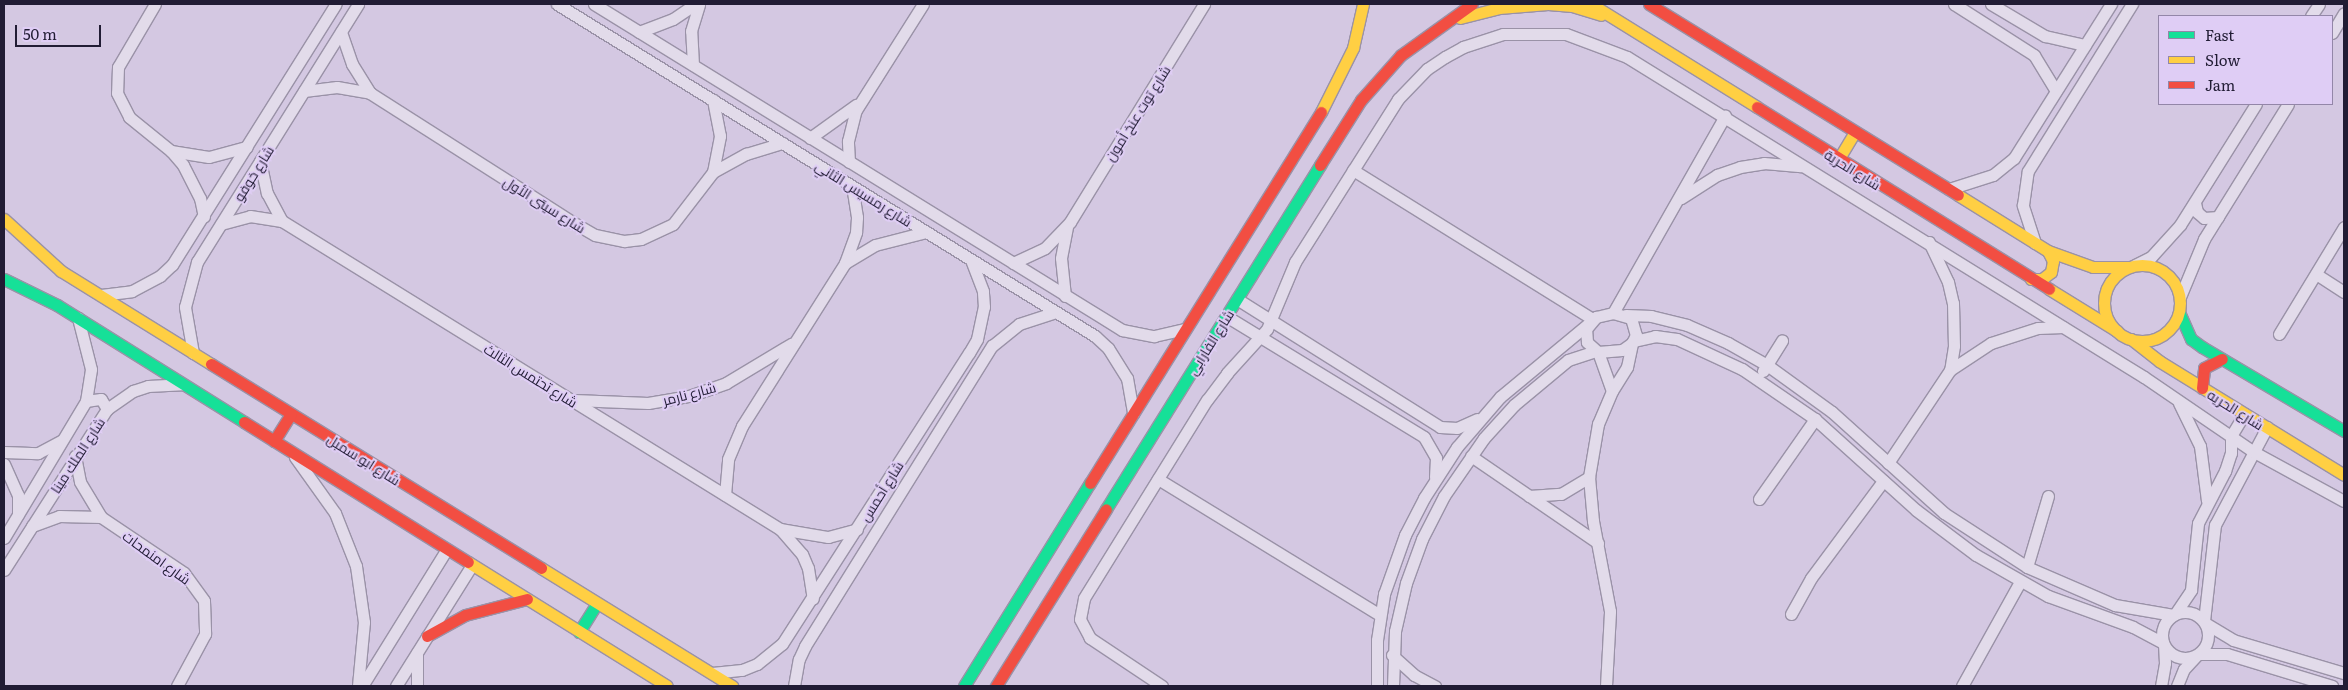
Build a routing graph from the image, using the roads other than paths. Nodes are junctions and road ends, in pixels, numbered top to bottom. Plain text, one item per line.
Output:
1 (155, 4) edge
2 (336, 4) edge
3 (358, 4) edge
4 (557, 4) edge
5 (594, 4) edge
6 (695, 4) edge
7 (699, 4) edge
8 (923, 4) edge
9 (1204, 4) edge
10 (1364, 4) edge
11 (1472, 4) edge
12 (1591, 4) edge
13 (1649, 4) edge
14 (1954, 4) edge
15 (1991, 4) edge
16 (2110, 4) edge
17 (2132, 4) edge
18 (2319, 4) edge
19 (2344, 14) edge
20 (2312, 15) edge
21 (1617, 20) junction
22 (1451, 21) junction
23 (2032, 30) junction
24 (341, 32) junction
25 (639, 32) junction
26 (2333, 32) edge
27 (2085, 45) junction
28 (2023, 46) junction
29 (693, 66) junction
30 (2056, 91) junction
31 (304, 92) junction
32 (370, 92) junction
33 (713, 100) junction
34 (862, 101) junction
35 (2255, 105) edge
36 (2287, 105) edge
37 (1725, 116) junction
38 (1328, 126) junction
39 (1855, 132) junction
40 (810, 138) junction
41 (782, 143) junction
42 (247, 147) junction
43 (2022, 147) junction
44 (171, 151) junction
45 (2037, 156) junction
46 (1838, 160) junction
47 (260, 161) junction
48 (849, 162) junction
49 (1807, 167) junction
50 (1352, 170) junction
51 (713, 172) junction
52 (852, 186) junction
53 (1949, 190) junction
54 (1676, 203) junction
55 (2196, 203) junction
56 (204, 217) junction
57 (2218, 217) junction
58 (4, 219) edge
59 (282, 221) junction
60 (1070, 222) junction
61 (221, 224) junction
62 (2344, 227) edge
63 (926, 232) junction
64 (1929, 242) junction
65 (2035, 243) junction
66 (2048, 251) junction
67 (182, 252) junction
68 (971, 260) junction
69 (197, 262) junction
70 (846, 263) junction
71 (1013, 264) junction
72 (2132, 266) junction
73 (2316, 274) junction
74 (4, 279) edge
75 (2031, 279) junction
76 (2344, 292) edge
77 (100, 295) junction
78 (1065, 296) junction
79 (2180, 297) junction
80 (1237, 299) junction
81 (1055, 312) junction
82 (2179, 312) junction
83 (1613, 313) junction
84 (1626, 315) junction
85 (1226, 316) junction
86 (78, 318) junction
87 (1104, 320) junction
88 (1271, 321) junction
89 (1591, 321) junction
90 (2063, 327) junction
91 (1185, 329) junction
92 (2117, 331) junction
93 (2279, 334) dead end
94 (1095, 336) junction
95 (1261, 337) junction
96 (2131, 339) junction
97 (1782, 341) dead end
98 (795, 342) junction
99 (1633, 342) junction
100 (1597, 352) junction
101 (193, 353) junction
102 (2222, 359) junction
103 (1766, 365) junction
104 (1950, 370) junction
105 (1357, 376) junction
106 (1758, 379) junction
107 (183, 384) junction
108 (2202, 388) junction
109 (1348, 390) junction
110 (1612, 391) junction
111 (2175, 397) junction
112 (572, 400) junction
113 (86, 401) junction
114 (107, 409) junction
115 (1486, 412) junction
116 (1133, 413) junction
117 (291, 414) junction
118 (2244, 414) junction
119 (1816, 420) junction
120 (1440, 426) junction
121 (2267, 428) junction
122 (2344, 431) edge
123 (2231, 436) junction
124 (66, 437) junction
125 (274, 441) junction
126 (1430, 443) junction
127 (910, 446) junction
128 (289, 450) junction
129 (4, 452) edge
130 (2254, 452) junction
131 (924, 455) junction
132 (75, 456) junction
133 (1471, 456) junction
134 (1888, 463) junction
135 (4, 464) edge
136 (2344, 475) edge
137 (1589, 476) junction
138 (1158, 479) junction
139 (1883, 481) junction
140 (1432, 485) junction
141 (725, 495) junction
142 (1529, 496) junction
143 (2048, 496) dead end
144 (1759, 499) dead end
145 (2344, 501) edge
146 (2207, 502) junction
147 (1094, 503) junction
148 (18, 514) junction
149 (101, 517) junction
150 (32, 526) junction
151 (780, 529) junction
152 (857, 529) junction
153 (1407, 531) junction
154 (4, 538) edge
155 (1422, 539) junction
156 (1598, 543) junction
157 (447, 549) junction
158 (472, 565) junction
159 (2031, 569) junction
160 (4, 570) edge
161 (2024, 584) junction
162 (527, 599) junction
163 (813, 599) junction
164 (597, 604) junction
165 (1380, 614) junction
166 (1791, 614) dead end
167 (2174, 615) junction
168 (2204, 622) junction
169 (579, 632) junction
170 (428, 636) junction
171 (2164, 644) junction
172 (417, 654) junction
173 (2198, 655) junction
174 (1392, 656) junction
175 (710, 673) junction
176 (2344, 673) edge
177 (177, 686) edge
178 (358, 686) edge
179 (362, 686) edge
180 (396, 686) edge
181 (417, 686) edge
182 (667, 686) edge
183 (732, 686) edge
184 (794, 686) edge
185 (964, 686) edge
186 (996, 686) edge
187 (1162, 686) edge
188 (1377, 686) edge
189 (1392, 686) edge
190 (1435, 686) edge
191 (1606, 686) edge
192 (1962, 686) edge
193 (2161, 686) edge
194 (2177, 686) edge
195 (2332, 686) edge

1 - 44 street
2 - 42 street, شارع خوفو
3 - 24 street, شارع خوفو
4 - 33 street, شارع رمسيس الثاني
5 - 25 street, شارع رمسيس الثاني
6 - 25 street
7 - 29 street
8 - 34 street
9 - 60 street, شارع توت عنخ أمون
10 - 38 street, شارع الفارابي
11 - 22 street, شارع الفارابي
12 - 21 street, شارع الحرية
13 - 39 street
14 - 28 street
15 - 23 street
16 - 27 street
17 - 45 street
18 - 20 street
19 - 26 street
21 - 22 street, شارع الفارابي
21 - 46 street, شارع الحرية
22 - 38 street, شارع الفارابي
23 - 27 street
23 - 28 street
24 - 31 street, شارع خوفو
24 - 32 street, شارع سيتى الأول
25 - 29 street, شارع رمسيس الثاني
27 - 30 street
28 - 30 street
29 - 40 street, شارع رمسيس الثاني
30 - 43 street
31 - 32 street, شارع سيتى الأول
31 - 47 street, شارع خوفو
32 - 51 street, شارع سيتى الأول
33 - 41 street, شارع رمسيس الثاني
33 - 51 street, شارع سيتى الأول
34 - 40 street
34 - 48 street
35 - 55 street
36 - 57 street
37 - 49 street
37 - 50 street
37 - 54 street
38 - 80 street, شارع الفارابي
38 - 91 street, شارع الفارابي
39 - 46 street
39 - 53 street
40 - 48 street, شارع رمسيس الثاني
41 - 51 street, شارع سيتى الأول
41 - 52 street, شارع رمسيس الثاني
42 - 44 street
42 - 56 street, شارع خوفو
43 - 45 street
43 - 53 street
44 - 56 street
45 - 65 street
46 - 75 street, شارع الحرية
47 - 59 street
47 - 61 street, شارع خوفو
48 - 71 street, شارع رمسيس الثاني
49 - 54 street
49 - 64 street
50 - 88 street
50 - 89 street
52 - 63 street, شارع رمسيس الثاني
52 - 70 street, شارع نارمر
53 - 65 street
54 - 83 street
55 - 57 street
55 - 72 street
56 - 67 street, شارع خوفو
57 - 79 street
58 - 77 street, شارع ابو سمبل
59 - 61 street, شارع تحتمس الثالث
59 - 112 street, شارع تحتمس الثالث
60 - 71 street, شارع توت عنخ أمون
60 - 78 street, شارع توت عنخ أمون
61 - 69 street, شارع خوفو
62 - 73 street
63 - 68 street, شارع رمسيس الثاني
63 - 70 street, شارع نارمر
64 - 90 street
64 - 104 street
65 - 66 street
66 - 72 street
66 - 75 street
67 - 69 street
67 - 77 street, شارع خوفو
68 - 81 street, شارع رمسيس الثاني
68 - 127 street, شارع أحمس
69 - 101 street, شارع خوفو
70 - 98 street, شارع نارمر
71 - 78 street, شارع رمسيس الثاني
72 - 79 street
72 - 92 street
73 - 76 street
73 - 93 street
74 - 86 street
75 - 92 street, شارع الحرية
77 - 101 street, شارع ابو سمبل
78 - 87 street, شارع رمسيس الثاني
79 - 82 street
80 - 85 street, شارع الفارابي
80 - 88 street
81 - 94 street, شارع رمسيس الثاني
81 - 131 street, شارع أحمس
82 - 96 street
82 - 102 street
83 - 84 street
83 - 89 street
84 - 99 street
84 - 103 street
85 - 95 street
85 - 147 street, شارع الفارابي
86 - 107 street
86 - 113 street, شارع الملك مينا
87 - 91 street, شارع رمسيس الثاني
87 - 94 street
88 - 95 street
88 - 105 street
89 - 100 street
89 - 115 street
90 - 104 street
90 - 111 street
91 - 116 street, شارع الفارابي
92 - 96 street
94 - 116 street, شارع رمسيس الثاني
95 - 109 street
95 - 138 street
96 - 108 street, شارع الحريه
97 - 103 street
98 - 112 street, شارع نارمر
98 - 141 street, شارع نارمر
99 - 100 street
99 - 106 street
99 - 110 street
100 - 110 street
100 - 133 street
101 - 117 street, شارع ابو سمبل
102 - 108 street
102 - 122 street
103 - 106 street
103 - 134 street
104 - 134 street
105 - 109 street
105 - 120 street
106 - 119 street
107 - 114 street, شارع الملك مينا
107 - 125 street
108 - 118 street, شارع الحريه
109 - 126 street
110 - 137 street
111 - 123 street
111 - 146 street
112 - 141 street, شارع تحتمس الثالث
113 - 114 street
113 - 124 street, شارع الملك مينا
114 - 132 street, شارع الملك مينا
115 - 120 street
115 - 140 street
116 - 147 street, شارع الفارابي
117 - 125 street
117 - 164 street, شارع ابو سمبل
118 - 121 street, شارع الحريه
118 - 123 street
119 - 139 street
119 - 144 street
120 - 126 street
121 - 130 street
121 - 136 street, شارع الحريه
123 - 130 street
123 - 146 street
124 - 129 street
124 - 148 street, شارع الملك مينا
125 - 128 street
126 - 140 street
127 - 131 street
127 - 152 street, شارع أحمس
128 - 157 street
128 - 178 street
130 - 145 street
130 - 168 street
131 - 184 street, شارع أحمس
132 - 149 street, شارع امنمحات
132 - 150 street, شارع الملك مينا
133 - 142 street
133 - 155 street
134 - 159 street
135 - 148 street
137 - 142 street
137 - 156 street
138 - 165 street
138 - 187 street
139 - 161 street
139 - 166 street
140 - 153 street
141 - 151 street, شارع تحتمس الثالث
142 - 156 street
143 - 159 street
146 - 167 street
147 - 185 street, شارع الفارابي
147 - 186 street, شارع الفارابي
148 - 154 street, شارع الملك مينا
149 - 150 street
149 - 177 street, شارع امنمحات
150 - 160 street, شارع الملك مينا
151 - 152 street, شارع تحتمس الثالث
151 - 163 street, شارع تحتمس الثالث
152 - 163 street, شارع أحمس
153 - 155 street
153 - 165 street
155 - 174 street
156 - 191 street
157 - 158 street
157 - 179 street
158 - 162 street
158 - 170 street
159 - 161 street
159 - 167 street
161 - 171 street
161 - 192 street
162 - 169 street
162 - 170 street
163 - 175 street, شارع أحمس
164 - 169 street
164 - 175 street, شارع ابو سمبل
165 - 188 street
167 - 168 street
167 - 171 street
168 - 173 street
168 - 176 street
169 - 182 street
170 - 172 street
171 - 173 street
171 - 193 street
172 - 180 street
172 - 181 street
173 - 194 street
173 - 195 street
174 - 189 street
174 - 190 street
175 - 183 street, شارع ابو سمبل

